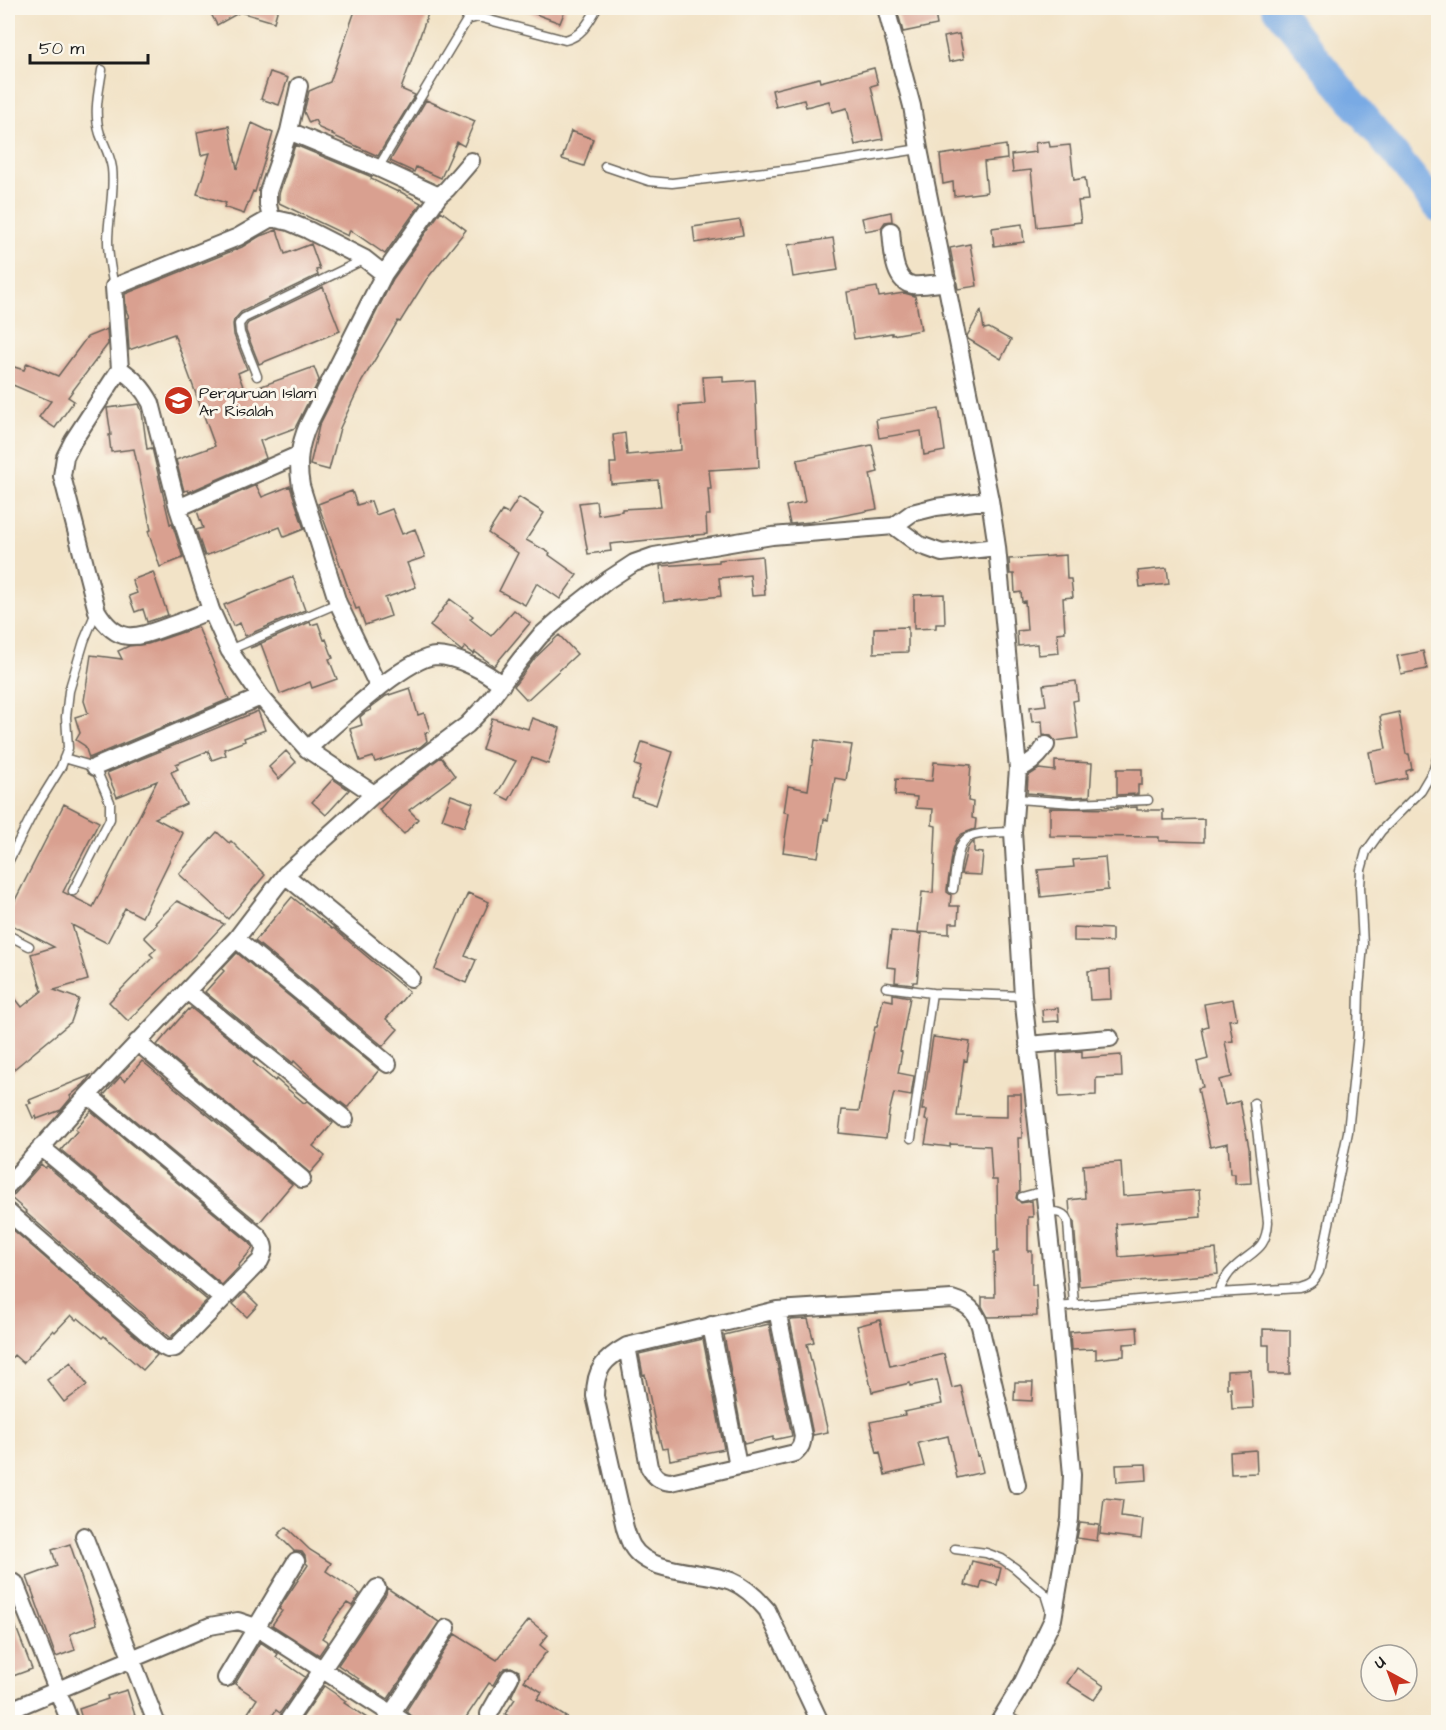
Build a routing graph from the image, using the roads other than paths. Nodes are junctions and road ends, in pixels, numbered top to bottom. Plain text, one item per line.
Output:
1 (597, 8) edge
2 (886, 8) edge
3 (102, 70) dead end
4 (299, 86) dead end
5 (289, 131) junction
6 (919, 149) junction
7 (471, 161) dead end
8 (605, 165) dead end
9 (378, 168) junction
10 (439, 196) junction
11 (271, 218) junction
12 (891, 231) dead end
13 (365, 259) junction
14 (384, 274) junction
15 (947, 282) junction
16 (114, 287) junction
17 (120, 369) junction
18 (257, 376) dead end
19 (298, 454) junction
20 (990, 500) junction
21 (178, 508) junction
22 (894, 526) junction
23 (997, 547) junction
24 (338, 603) junction
25 (211, 610) junction
26 (97, 611) junction
27 (229, 650) junction
28 (502, 685) junction
29 (379, 688) junction
30 (261, 698) junction
31 (1046, 745) dead end
32 (307, 749) junction
33 (1438, 755) edge
34 (64, 758) junction
35 (95, 767) junction
36 (1018, 769) junction
37 (374, 795) junction
38 (1017, 799) junction
39 (1148, 800) dead end
40 (1013, 832) junction
41 (8, 862) edge
42 (285, 875) junction
43 (953, 889) dead end
44 (73, 891) dead end
45 (8, 935) edge
46 (236, 939) junction
47 (30, 946) dead end
48 (411, 978) dead end
49 (886, 987) dead end
50 (186, 991) junction
51 (932, 993) junction
52 (1023, 996) junction
53 (1110, 1038) dead end
54 (138, 1042) junction
55 (1028, 1045) junction
56 (388, 1064) dead end
57 (88, 1095) junction
58 (1254, 1103) dead end
59 (345, 1119) dead end
60 (911, 1138) dead end
61 (41, 1147) junction
62 (302, 1179) dead end
63 (8, 1185) edge
64 (1044, 1191) junction
65 (1022, 1197) dead end
66 (8, 1212) edge
67 (1046, 1212) junction
68 (1218, 1293) junction
69 (223, 1299) junction
70 (1074, 1305) junction
71 (1057, 1307) junction
72 (777, 1310) junction
73 (711, 1325) junction
74 (627, 1346) junction
75 (738, 1466) junction
76 (1017, 1485) dead end
77 (84, 1536) dead end
78 (955, 1549) dead end
79 (296, 1561) dead end
80 (15, 1583) dead end
81 (377, 1588) dead end
82 (1053, 1619) junction
83 (256, 1627) junction
84 (447, 1628) dead end
85 (132, 1659) junction
86 (322, 1671) junction
87 (510, 1677) dead end
88 (226, 1678) dead end
89 (57, 1690) junction
90 (8, 1711) edge
91 (393, 1720) edge
92 (492, 1720) edge
93 (1007, 1720) edge
94 (70, 1722) edge
95 (156, 1722) edge
96 (287, 1722) edge
97 (820, 1722) edge

1 - 9 lane
2 - 6 street
3 - 16 lane
4 - 5 street
5 - 9 street
5 - 11 street
6 - 8 lane
6 - 15 street
7 - 10 street
9 - 10 street
10 - 14 street
11 - 13 street
11 - 16 street
12 - 15 street
13 - 14 street
13 - 18 lane
14 - 19 street
15 - 20 street
16 - 17 street
17 - 21 street
17 - 26 street
19 - 21 street
19 - 24 street
20 - 22 street
20 - 23 street
21 - 25 street
22 - 23 street
22 - 28 street
23 - 36 street
24 - 27 lane
24 - 29 street
25 - 26 street
25 - 27 street
26 - 34 lane
27 - 30 street
28 - 29 street
28 - 37 street
29 - 32 street
30 - 32 street
30 - 35 street
31 - 36 street
32 - 37 street
33 - 68 lane
34 - 35 lane
34 - 41 lane
35 - 44 lane
36 - 38 street
37 - 42 street
38 - 39 lane
38 - 40 street
40 - 43 lane
40 - 52 street
42 - 46 street
42 - 48 street
45 - 47 lane
46 - 50 street
46 - 56 street
49 - 51 lane
50 - 54 street
50 - 59 street
51 - 52 lane
51 - 60 lane
52 - 55 street
53 - 55 street
54 - 57 street
54 - 62 street
55 - 64 street
57 - 61 street
57 - 69 street
58 - 68 lane
61 - 63 street
61 - 69 street
64 - 65 lane
64 - 67 street
66 - 69 street
67 - 70 lane
67 - 71 street
68 - 70 lane
70 - 71 lane
71 - 82 street
72 - 73 street
72 - 75 street
72 - 76 street
73 - 74 street
73 - 75 street
74 - 75 street
74 - 97 street
77 - 85 street
78 - 82 lane
79 - 83 street
80 - 89 street
81 - 86 street
82 - 93 street
83 - 85 street
83 - 86 street
83 - 88 street
84 - 91 street
85 - 89 street
85 - 95 street
86 - 91 street
86 - 96 street
87 - 92 street
89 - 90 street
89 - 94 street

